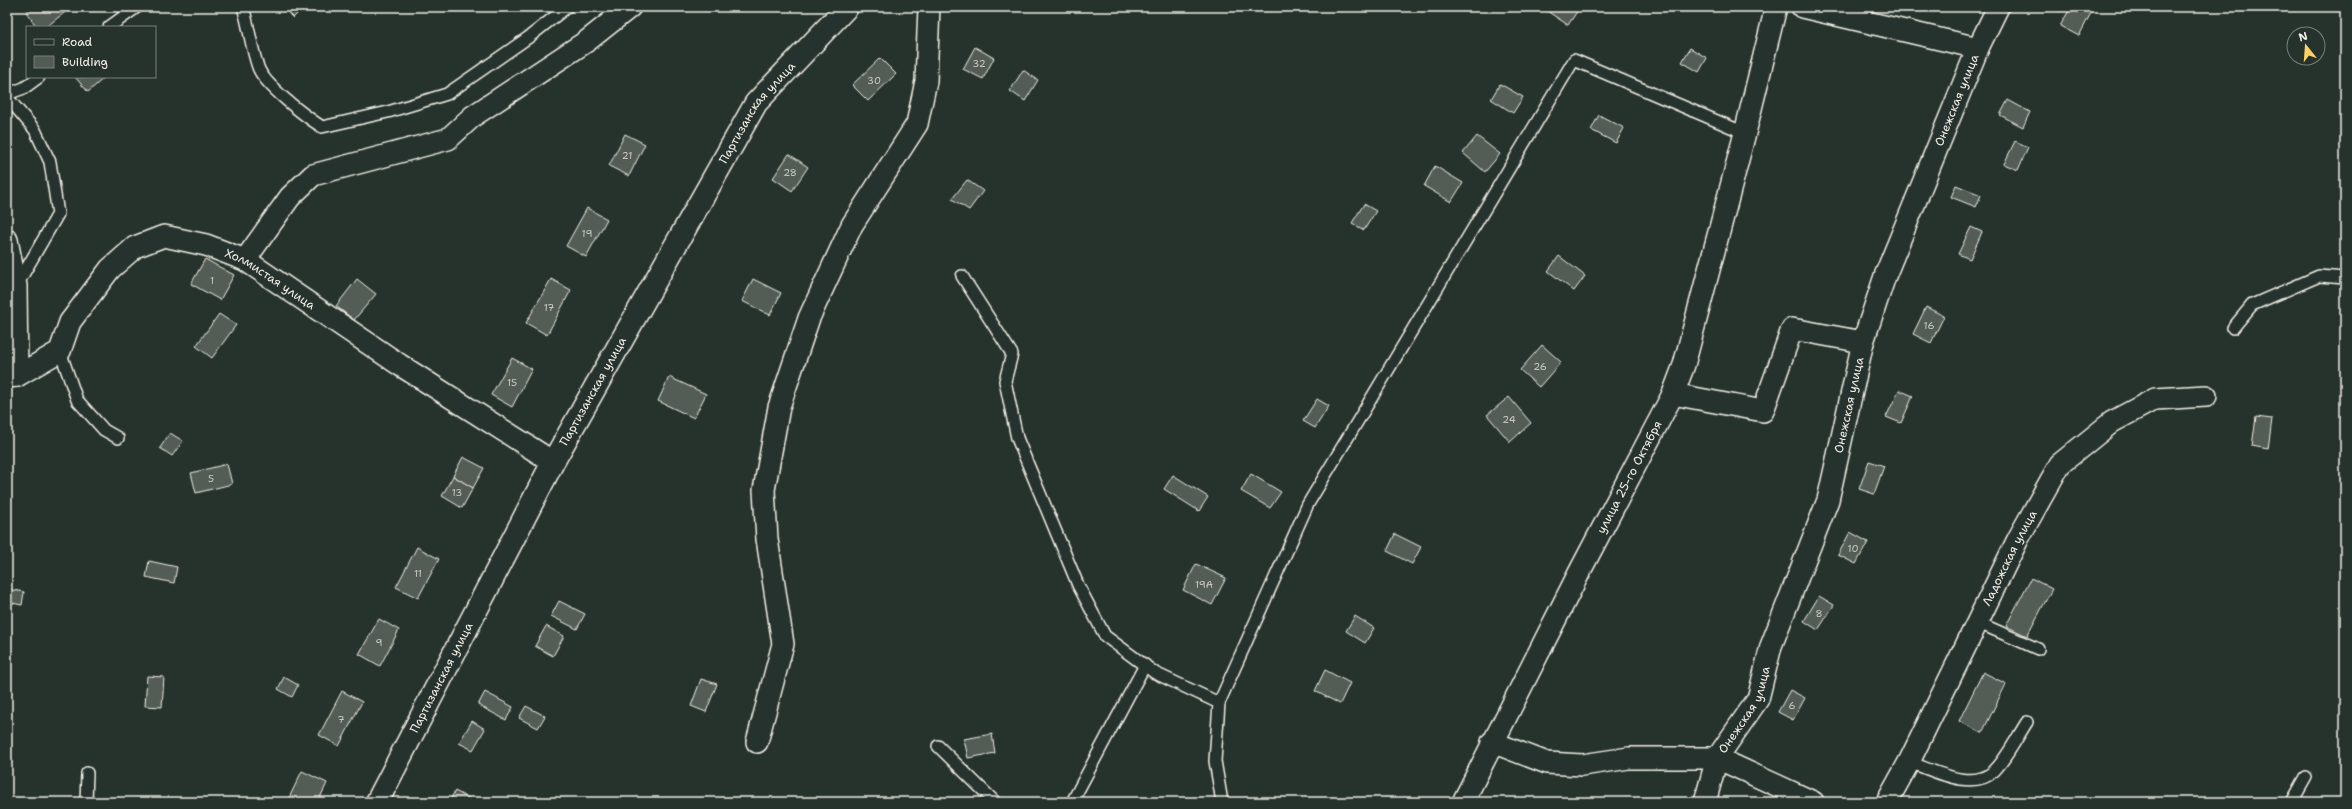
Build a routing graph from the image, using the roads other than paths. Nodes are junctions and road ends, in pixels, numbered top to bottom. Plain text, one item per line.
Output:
1 (137, 7) edge
2 (243, 7) edge
3 (567, 7) edge
4 (630, 7) edge
5 (847, 7) edge
6 (928, 7) edge
7 (1776, 7) edge
8 (1802, 7) edge
9 (1998, 7) edge
10 (110, 26) edge
11 (1978, 48) junction
12 (38, 78) edge
13 (7, 94) edge
14 (7, 97) edge
15 (1745, 133) junction
16 (7, 240) edge
17 (245, 260) junction
18 (962, 276) dead end
19 (2345, 278) edge
20 (16, 286) junction
21 (2233, 328) dead end
22 (1863, 342) junction
23 (60, 351) junction
24 (12, 377) edge
25 (1672, 394) junction
26 (2206, 396) dead end
27 (118, 438) dead end
28 (553, 462) junction
29 (1979, 623) junction
30 (2038, 649) dead end
31 (1145, 665) junction
32 (1219, 703) junction
33 (2027, 722) dead end
34 (756, 742) dead end
35 (1492, 742) junction
36 (938, 746) dead end
37 (1717, 758) junction
38 (1909, 762) junction
39 (87, 773) dead end
40 (2306, 777) dead end
41 (86, 802) edge
42 (377, 802) edge
43 (995, 802) edge
44 (1072, 802) edge
45 (1222, 802) edge
46 (1463, 802) edge
47 (1705, 802) edge
48 (1812, 802) edge
49 (1886, 802) edge
50 (2292, 802) edge

1 - 10 lane
2 - 3 lane
4 - 17 street
5 - 28 main road, Партизанская улица
6 - 34 street
7 - 15 street, улица 25-го Октября
8 - 11 street
9 - 11 street, Онежская улица
11 - 22 street, Онежская улица
12 - 13 lane
14 - 20 lane
15 - 25 street, улица 25-го Октября
15 - 32 lane
16 - 20 street
17 - 23 street, Холмистая улица
17 - 28 street, Холмистая улица
18 - 31 lane
19 - 21 lane
20 - 24 street
22 - 25 street
22 - 37 street, Онежская улица
23 - 24 street
23 - 27 lane
25 - 35 street, улица 25-го Октября
26 - 29 street, Ладожская улица
28 - 42 main road, Партизанская улица
29 - 30 lane
29 - 38 street, Ладожская улица
31 - 32 lane
31 - 44 lane
32 - 45 lane
33 - 38 lane
35 - 37 street
35 - 46 street, улица 25-го Октября
36 - 43 lane
37 - 47 street, Онежская улица
37 - 48 street
38 - 49 street, Ладожская улица
39 - 41 lane
40 - 50 lane

